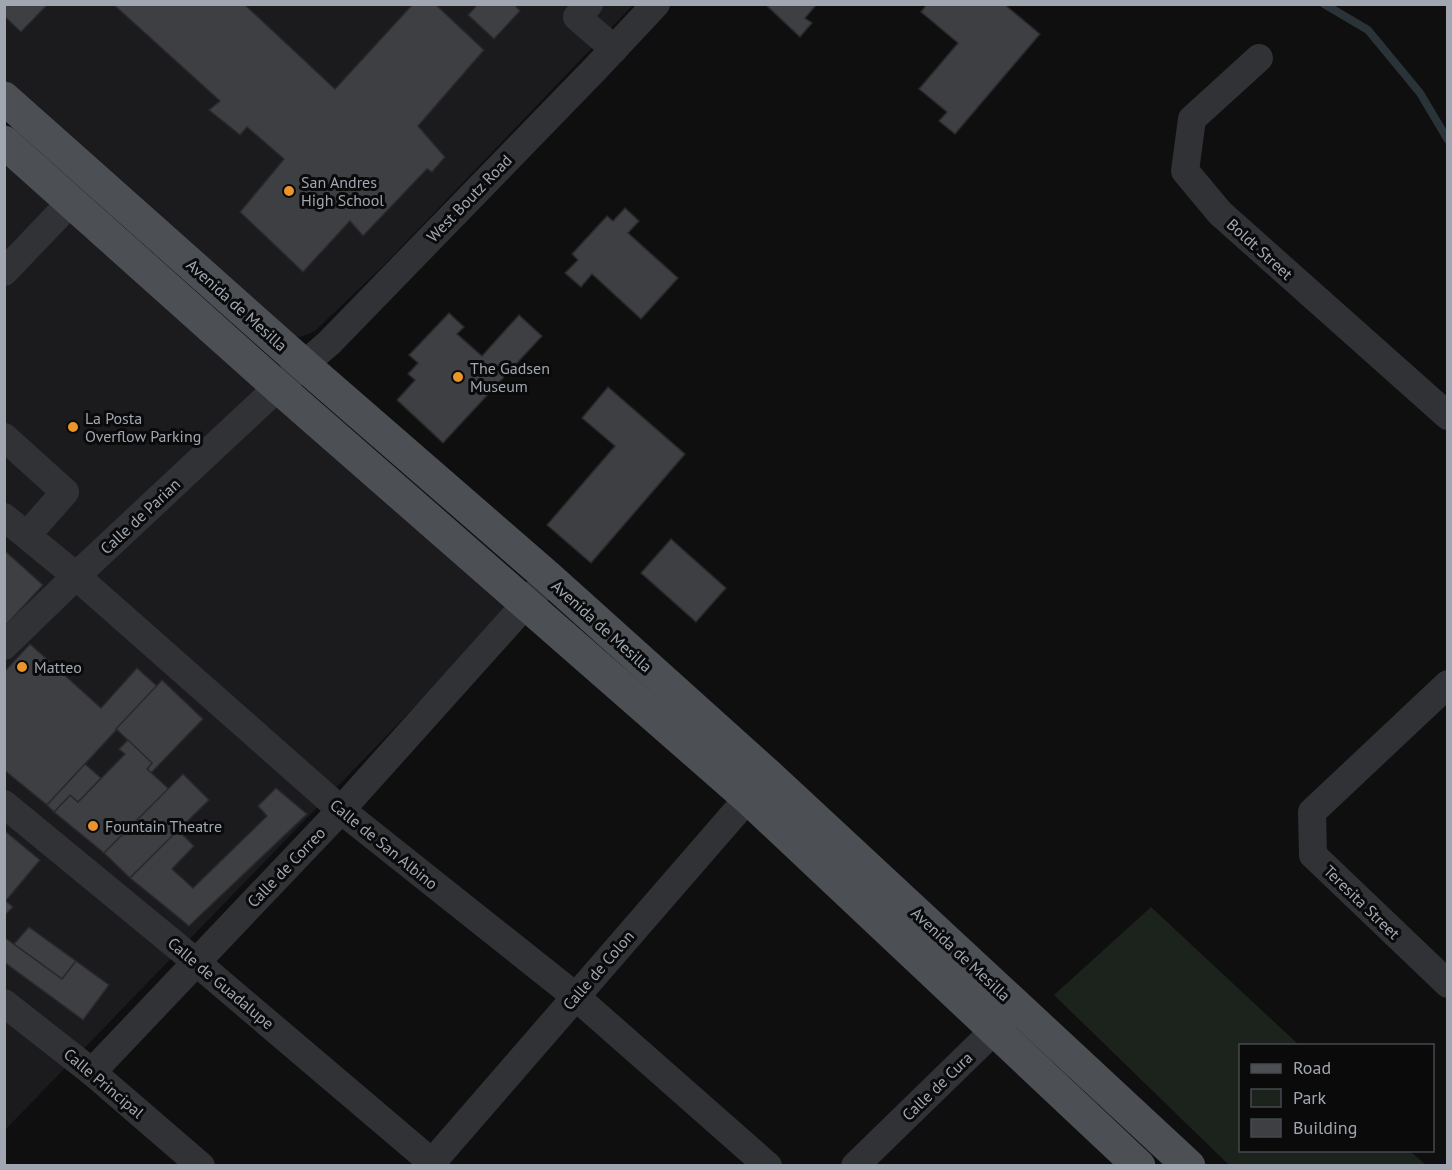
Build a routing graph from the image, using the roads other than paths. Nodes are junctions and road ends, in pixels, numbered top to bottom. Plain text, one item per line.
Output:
1 (656, 4) edge
2 (583, 11) edge
3 (614, 49) junction
4 (1259, 58) dead end
5 (4, 98) edge
6 (4, 142) edge
7 (71, 202) junction
8 (4, 272) edge
9 (304, 365) junction
10 (278, 387) junction
11 (1448, 416) edge
12 (4, 437) edge
13 (4, 517) edge
14 (27, 535) junction
15 (76, 576) junction
16 (549, 578) junction
17 (526, 604) junction
18 (4, 646) edge
19 (1448, 684) edge
20 (758, 786) junction
21 (4, 804) edge
22 (341, 810) junction
23 (196, 962) junction
24 (1448, 984) edge
25 (575, 996) junction
26 (4, 1003) edge
27 (1018, 1007) junction
28 (994, 1030) junction
29 (92, 1072) junction
30 (432, 1164) edge
31 (201, 1166) edge
32 (768, 1166) edge
33 (855, 1166) edge
34 (1139, 1166) edge
35 (1188, 1166) edge

1 - 3 street, West Boutz Road
2 - 3 street
3 - 9 street, West Boutz Road
4 - 11 street, Boldt Street
5 - 9 main road, Avenida de Mesilla
6 - 7 main road, Avenida de Mesilla
7 - 8 street
7 - 10 main road, Avenida de Mesilla
9 - 10 street, West Boutz Road
9 - 16 main road, Avenida de Mesilla
10 - 15 street, Calle de Parian
10 - 17 main road, Avenida de Mesilla
12 - 14 street
13 - 14 street, Calle de San Albino
14 - 15 street, Calle de San Albino
15 - 18 street, Calle de Parian
15 - 22 street, Calle de San Albino
16 - 17 street, Calle de Correo
16 - 20 main road, Avenida de Mesilla
17 - 20 main road, Avenida de Mesilla
17 - 22 street, Calle de Correo
19 - 24 street, Teresita Street
20 - 25 street, Calle de Colon
20 - 27 main road, Avenida de Mesilla
20 - 28 main road, Avenida de Mesilla
21 - 23 street, Calle de Guadalupe
22 - 23 street, Calle de Correo
22 - 25 street, Calle de San Albino
23 - 29 street, Calle de Correo
23 - 30 street, Calle de Guadalupe
25 - 30 street, Calle de Colon
25 - 32 street, Calle de San Albino
26 - 29 street, Calle Principal
27 - 28 street, Calle de Cura
27 - 35 main road, Avenida de Mesilla
28 - 33 street, Calle de Cura
28 - 34 main road, Avenida de Mesilla
29 - 31 street, Calle Principal

